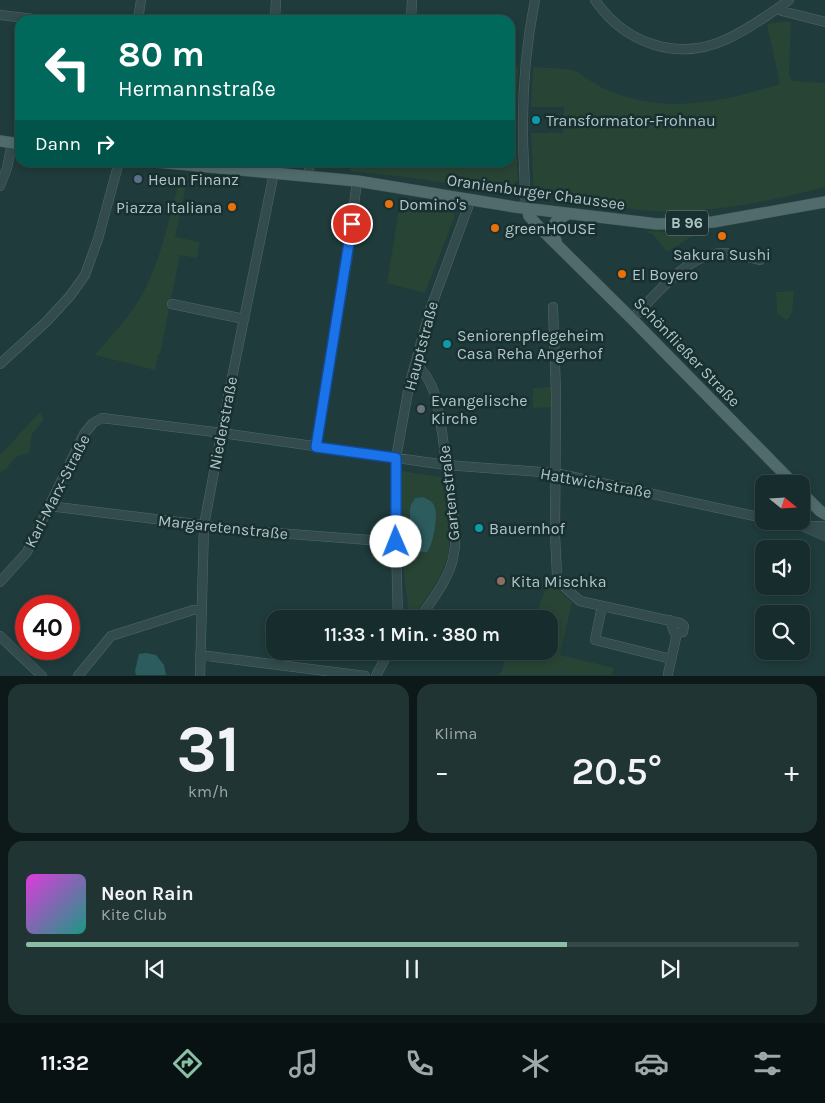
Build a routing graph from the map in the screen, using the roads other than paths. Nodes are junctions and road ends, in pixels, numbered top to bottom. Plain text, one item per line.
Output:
1 (141, 0) edge
2 (276, 0) edge
3 (412, 0) edge
4 (535, 0) edge
5 (595, 0) edge
6 (790, 0) edge
7 (780, 7) junction
8 (0, 14) edge
9 (139, 15) edge
10 (275, 15) edge
11 (411, 15) edge
12 (15, 16) edge
13 (825, 22) edge
14 (0, 141) edge
15 (15, 144) edge
16 (15, 147) edge
17 (119, 167) edge
18 (206, 167) edge
19 (309, 167) edge
20 (274, 173) junction
21 (308, 176) junction
22 (358, 182) junction
23 (0, 186) edge
24 (470, 199) junction
25 (825, 202) edge
26 (527, 208) junction
27 (568, 214) junction
28 (556, 243) junction
29 (760, 260) dead end
30 (172, 304) dead end
31 (553, 307) dead end
32 (244, 319) junction
33 (632, 319) junction
34 (0, 364) edge
35 (415, 364) junction
36 (93, 423) joint
37 (222, 433) junction
38 (316, 447) junction
39 (396, 458) junction
40 (446, 465) junction
41 (555, 473) junction
42 (785, 475) edge
43 (810, 501) edge
44 (51, 504) junction
45 (823, 515) edge
46 (755, 516) edge
47 (810, 524) edge
48 (204, 525) junction
49 (825, 526) edge
50 (810, 529) edge
51 (825, 536) edge
52 (396, 542) junction
53 (0, 582) edge
54 (602, 606) junction
55 (202, 610) junction
56 (398, 610) edge
57 (425, 610) edge
58 (0, 636) edge
59 (200, 655) junction
60 (671, 659) junction
61 (384, 660) edge
62 (668, 674) edge
63 (42, 676) edge
64 (78, 676) edge
65 (200, 676) edge
66 (365, 676) edge
67 (376, 676) edge

1 - 9 street
2 - 10 street
3 - 11 street
4 - 26 street
5 - 7 street
6 - 7 street
7 - 13 street
8 - 12 street
14 - 15 main road
16 - 23 street
17 - 34 street
18 - 20 main road, Oranienburger Chaussee / B 96
19 - 21 street
20 - 21 main road, Oranienburger Chaussee / B 96
20 - 32 street, Niederstraße
21 - 22 main road, Oranienburger Chaussee / B 96
22 - 24 main road, Oranienburger Chaussee / B 96
22 - 38 street
24 - 26 main road, Oranienburger Chaussee / B 96
24 - 35 street, Hauptstraße
25 - 27 main road, Oranienburger Chaussee / B 96
26 - 27 main road, Oranienburger Chaussee / B 96
26 - 28 main road, Schönfließer Straße
27 - 28 main road
28 - 33 main road, Schönfließer Straße
29 - 33 street
30 - 32 street
31 - 41 street
32 - 37 street, Niederstraße
33 - 42 main road, Schönfließer Straße
35 - 39 street, Hauptstraße
35 - 40 street, Gartenstraße
36 - 37 street, Hattwichstraße
36 - 44 street, Karl-Marx-Straße
37 - 38 street, Hattwichstraße
37 - 48 street, Niederstraße
38 - 39 street, Hattwichstraße
39 - 40 street, Hattwichstraße
39 - 52 street, Hauptstraße
40 - 41 street, Hattwichstraße
40 - 57 street, Gartenstraße
41 - 46 street, Hattwichstraße
41 - 54 street
43 - 45 main road
44 - 48 street, Margaretenstraße
44 - 53 street, Karl-Marx-Straße
47 - 49 street
48 - 52 street, Margaretenstraße
48 - 55 street, Niederstraße
50 - 51 street
52 - 56 street, Hauptstraße
54 - 60 street
54 - 60 street
55 - 59 street, Niederstraße
55 - 64 street
58 - 63 street
59 - 65 street, Niederstraße
59 - 66 street
60 - 62 street
61 - 67 street

